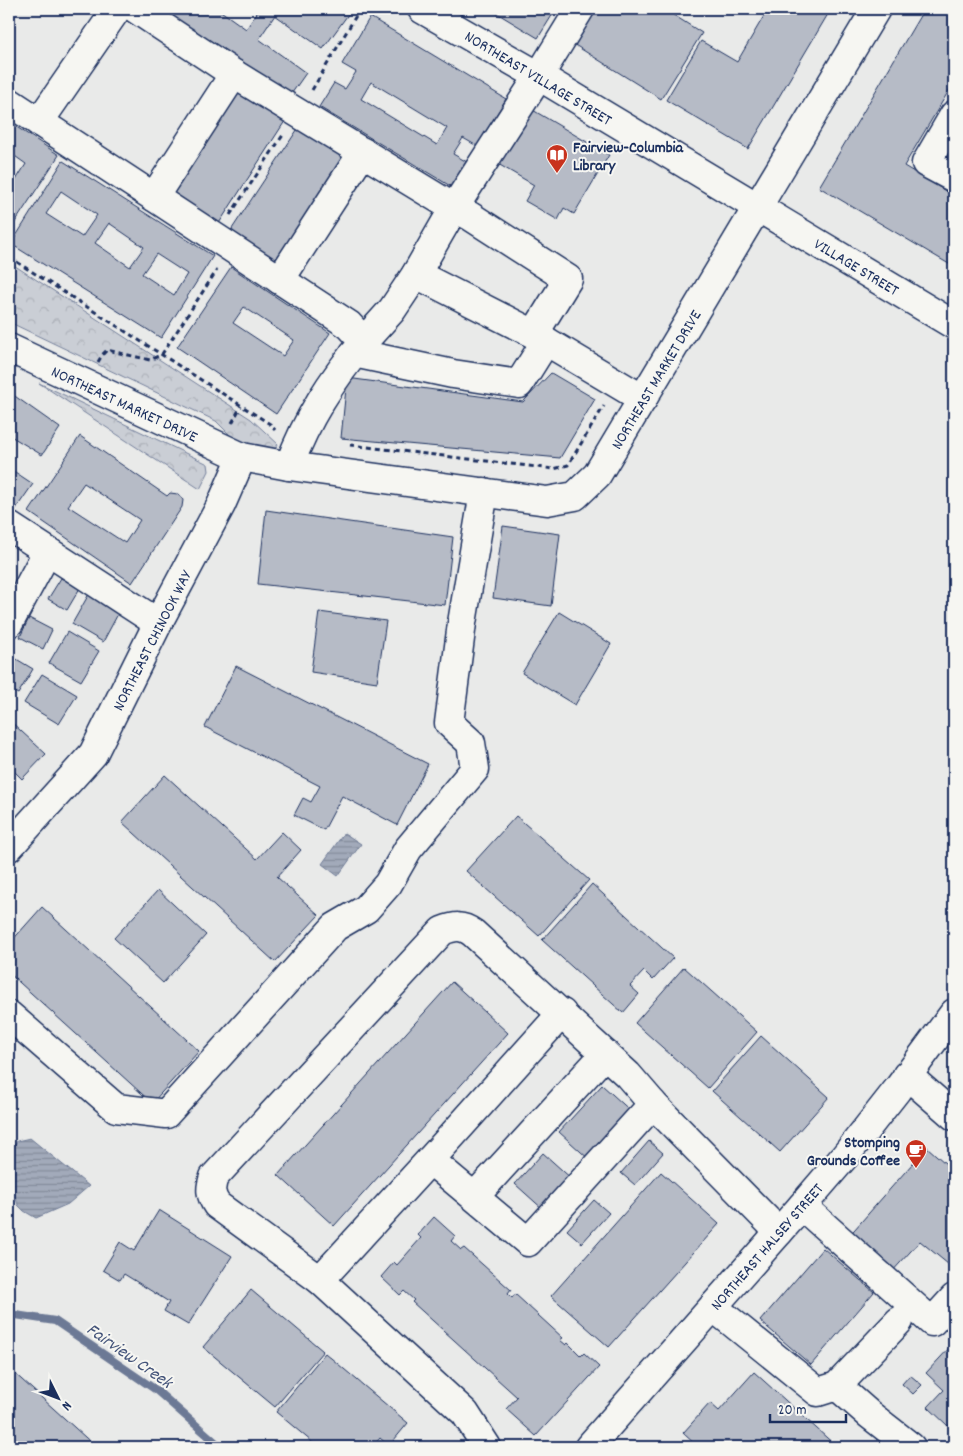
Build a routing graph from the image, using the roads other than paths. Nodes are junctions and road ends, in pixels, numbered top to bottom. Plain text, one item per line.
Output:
1 (117, 9) edge
2 (136, 9) edge
3 (422, 9) edge
4 (580, 9) edge
5 (876, 9) edge
6 (234, 74) junction
7 (539, 76) junction
8 (9, 102) edge
9 (954, 115) edge
10 (39, 122) junction
11 (363, 152) junction
12 (954, 178) edge
13 (154, 197) junction
14 (759, 207) junction
15 (454, 208) junction
16 (416, 274) junction
17 (280, 280) junction
18 (954, 325) edge
19 (540, 338) junction
20 (359, 346) junction
21 (9, 348) edge
22 (643, 399) junction
23 (242, 457) junction
24 (289, 466) junction
25 (484, 492) junction
26 (9, 526) edge
27 (47, 552) junction
28 (158, 623) junction
29 (9, 624) edge
30 (9, 847) edge
31 (562, 1013) junction
32 (954, 1013) edge
33 (9, 1015) edge
34 (605, 1054) junction
35 (907, 1075) junction
36 (653, 1104) junction
37 (954, 1116) edge
38 (430, 1160) junction
39 (475, 1196) junction
40 (802, 1206) junction
41 (779, 1232) junction
42 (320, 1280) junction
43 (954, 1298) edge
44 (713, 1307) junction
45 (899, 1321) dead end
46 (838, 1386) junction
47 (487, 1447) edge
48 (589, 1447) edge
49 (911, 1447) edge

1 - 10 street
2 - 6 street
3 - 7 street, NORTHEAST VILLAGE STREET
4 - 7 street
5 - 14 street, NORTHEAST MARKET DRIVE
6 - 11 street
6 - 13 street
7 - 14 street, NORTHEAST VILLAGE STREET
7 - 15 street
8 - 10 street
9 - 12 street
10 - 13 street
11 - 15 street
11 - 17 street
13 - 17 street
14 - 18 street, VILLAGE STREET
14 - 22 street, NORTHEAST MARKET DRIVE
15 - 16 street
15 - 19 street
16 - 19 street
16 - 20 street
17 - 20 street
19 - 20 street
19 - 22 street
20 - 24 street
21 - 23 street, NORTHEAST MARKET DRIVE
22 - 25 street, NORTHEAST MARKET DRIVE
23 - 24 street
23 - 28 street, NORTHEAST CHINOOK WAY
24 - 25 street, NORTHEAST MARKET DRIVE
25 - 33 street
26 - 27 street
27 - 28 street
27 - 29 street
28 - 30 street, NORTHEAST CHINOOK WAY
31 - 34 street
31 - 38 street
31 - 42 street
32 - 35 street, NORTHEAST HALSEY STREET
34 - 36 street
34 - 39 street
35 - 37 street
35 - 40 street, NORTHEAST HALSEY STREET
36 - 39 street
36 - 41 street
38 - 39 street
38 - 42 street
40 - 41 street, NORTHEAST HALSEY STREET
40 - 43 street
41 - 44 street, NORTHEAST HALSEY STREET
42 - 47 street
44 - 46 street
44 - 48 street, NORTHEAST HALSEY STREET
45 - 46 street
46 - 49 street

